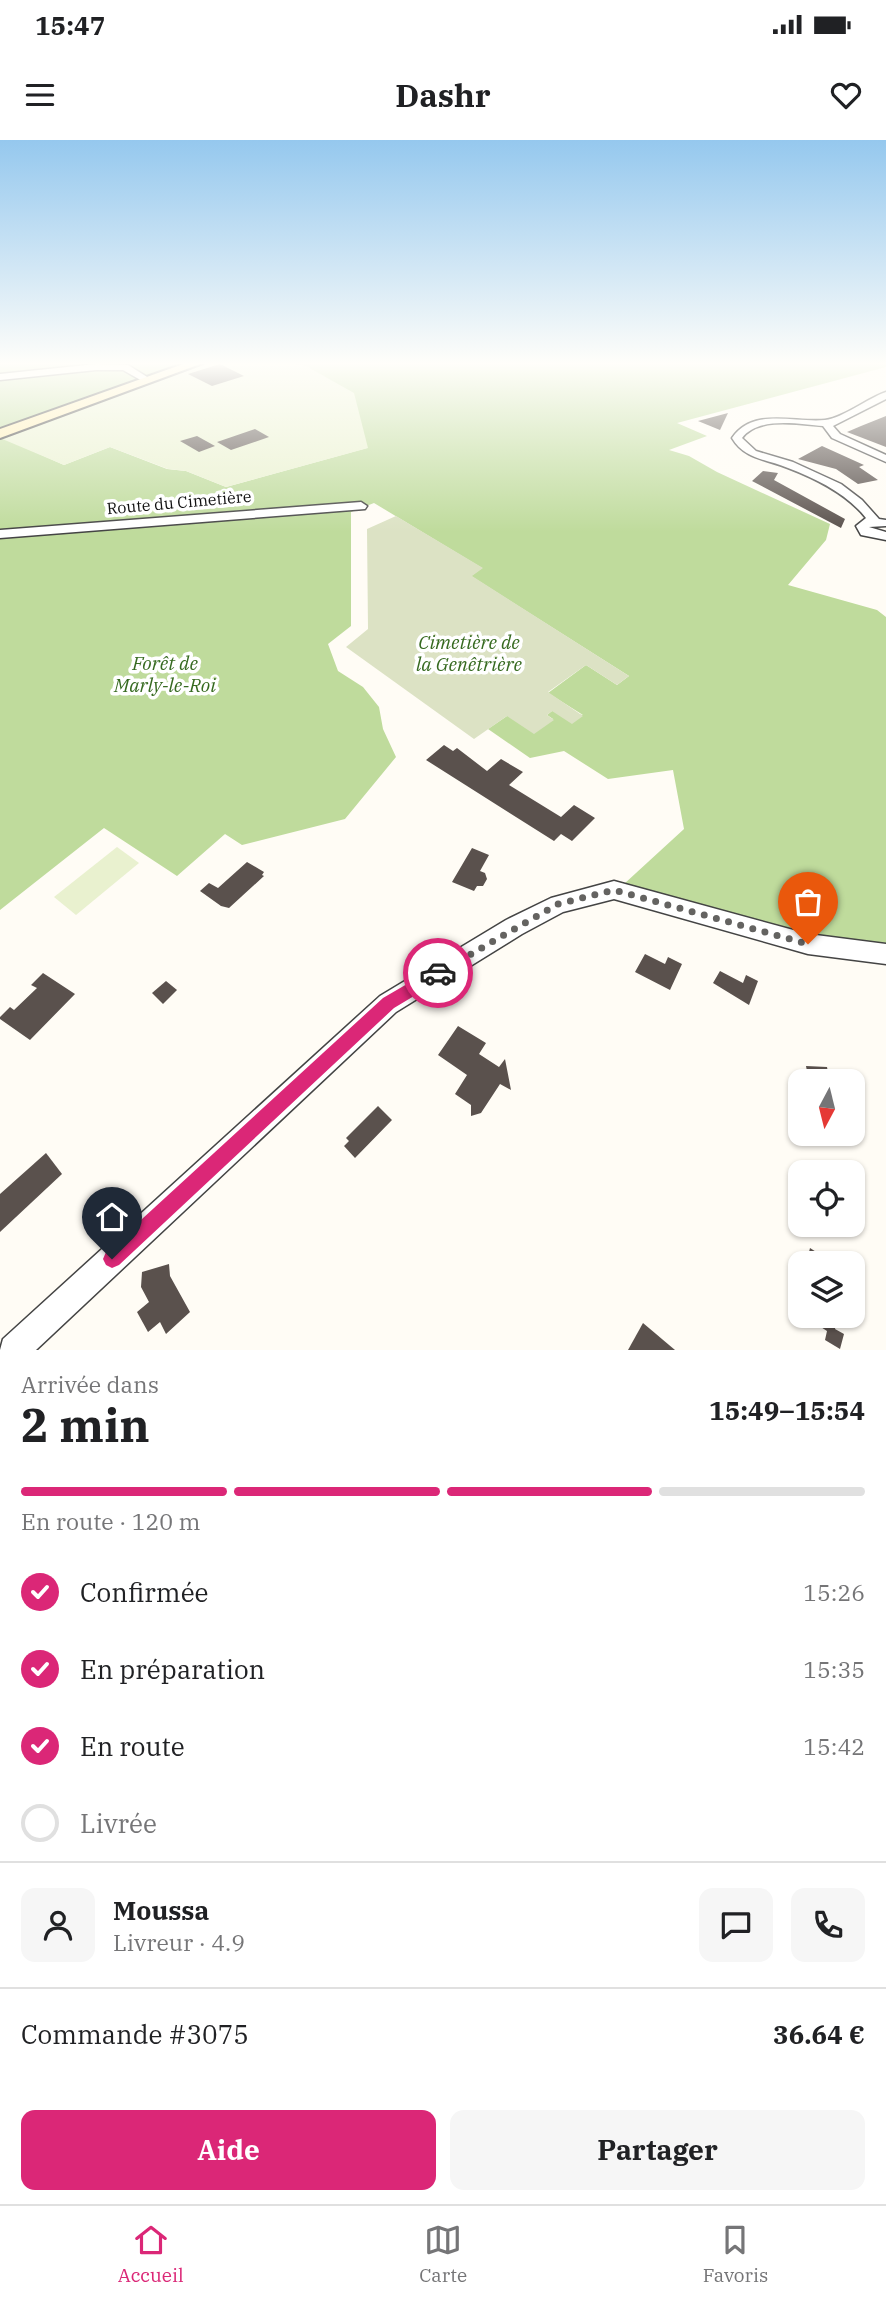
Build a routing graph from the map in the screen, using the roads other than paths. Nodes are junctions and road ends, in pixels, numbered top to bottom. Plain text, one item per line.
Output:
1 (40, 419) edge
2 (835, 419) edge
3 (828, 423) junction
4 (0, 434) edge
5 (864, 448) junction
6 (886, 453) edge
7 (886, 459) edge
8 (361, 506) dead end
9 (880, 523) edge
10 (0, 534) edge
11 (886, 536) edge
12 (886, 954) edge
13 (14, 1350) edge

1 - 4 main road
2 - 3 street
3 - 5 street
3 - 9 street
5 - 6 street
5 - 7 street
8 - 10 street, Route du Cimetière
9 - 11 street
12 - 13 street

